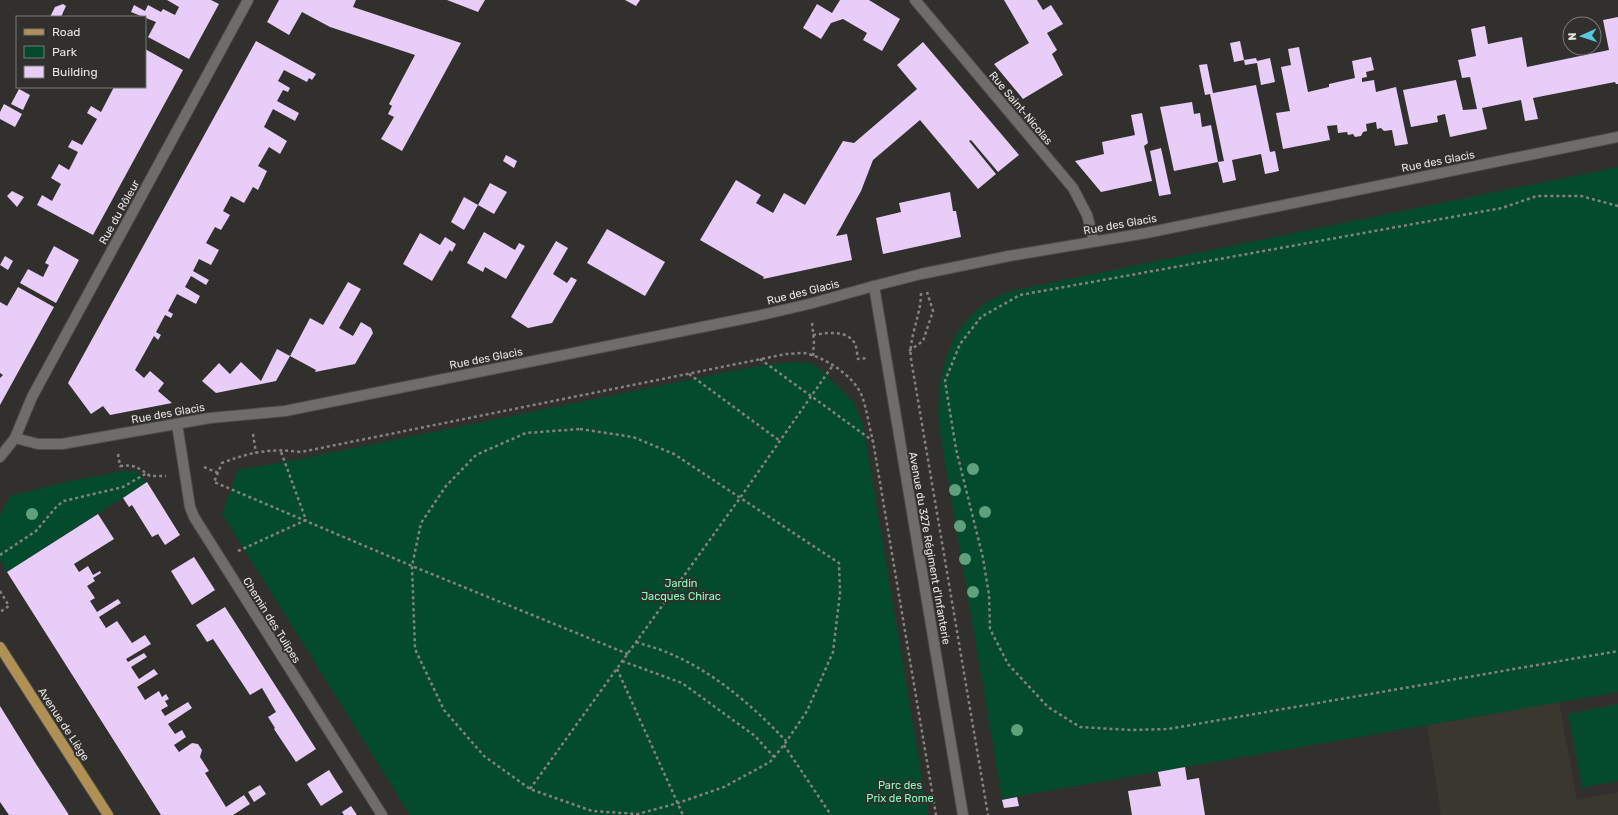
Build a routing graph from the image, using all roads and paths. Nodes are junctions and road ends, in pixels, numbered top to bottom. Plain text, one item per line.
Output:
1 (248, 0) edge
2 (915, 0) edge
3 (1618, 137) edge
4 (1618, 206) edge
5 (1094, 241) junction
6 (921, 274) junction
7 (874, 286) junction
8 (910, 351) junction
9 (813, 356) junction
10 (885, 356) junction
11 (760, 359) junction
12 (833, 365) junction
13 (689, 374) junction
14 (811, 396) junction
15 (177, 424) junction
16 (115, 434) junction
17 (14, 438) junction
18 (780, 441) junction
19 (873, 441) junction
20 (280, 449) junction
21 (0, 457) edge
22 (147, 473) junction
23 (218, 473) junction
24 (184, 475) junction
25 (740, 498) junction
26 (306, 520) junction
27 (0, 555) edge
28 (220, 560) junction
29 (412, 566) junction
30 (0, 591) edge
31 (0, 612) edge
32 (636, 642) junction
33 (0, 647) edge
34 (1618, 651) edge
35 (628, 654) junction
36 (622, 661) junction
37 (617, 669) junction
38 (786, 741) junction
39 (784, 745) junction
40 (774, 757) junction
41 (530, 790) junction
42 (678, 804) junction
43 (108, 815) edge
44 (382, 815) edge
45 (683, 815) edge
46 (831, 815) edge
47 (936, 815) edge
48 (963, 815) edge
49 (988, 815) edge

1 - 17 street, Rue du Rôleur
2 - 5 street, Rue Saint-Nicolas
3 - 5 street, Rue des Glacis
4 - 34 path
5 - 6 street, Rue des Glacis
6 - 7 street, Rue des Glacis
6 - 8 path
6 - 8 path
7 - 10 street, Avenue du 327e Régiment d'Infanterie
7 - 15 street, Rue des Glacis
8 - 10 path
8 - 49 path
9 - 10 path
9 - 11 path
9 - 12 path
10 - 48 street, Avenue du 327e Régiment d'Infanterie
11 - 13 path
11 - 14 path
12 - 14 path
12 - 19 path
13 - 18 path
13 - 20 path
14 - 18 path
14 - 19 path
15 - 16 street, Rue des Glacis
15 - 24 street, Chemin des Tulipes
16 - 17 street, Rue des Glacis
16 - 22 path
17 - 21 street
18 - 25 path
19 - 47 path
20 - 23 path
20 - 26 path
22 - 24 path
22 - 27 path
23 - 24 path
23 - 26 path
24 - 28 street, Chemin des Tulipes
25 - 29 path
25 - 32 path
25 - 38 path
26 - 28 path
26 - 29 path
28 - 44 street, Chemin des Tulipes
29 - 35 path
29 - 41 path
30 - 31 path
32 - 35 path
32 - 38 path
33 - 43 main road, Avenue de Liège
35 - 36 path
36 - 37 path
36 - 40 path
37 - 41 path
37 - 42 path
38 - 39 path
39 - 40 path
39 - 46 path
40 - 42 path
41 - 42 path
42 - 45 path

